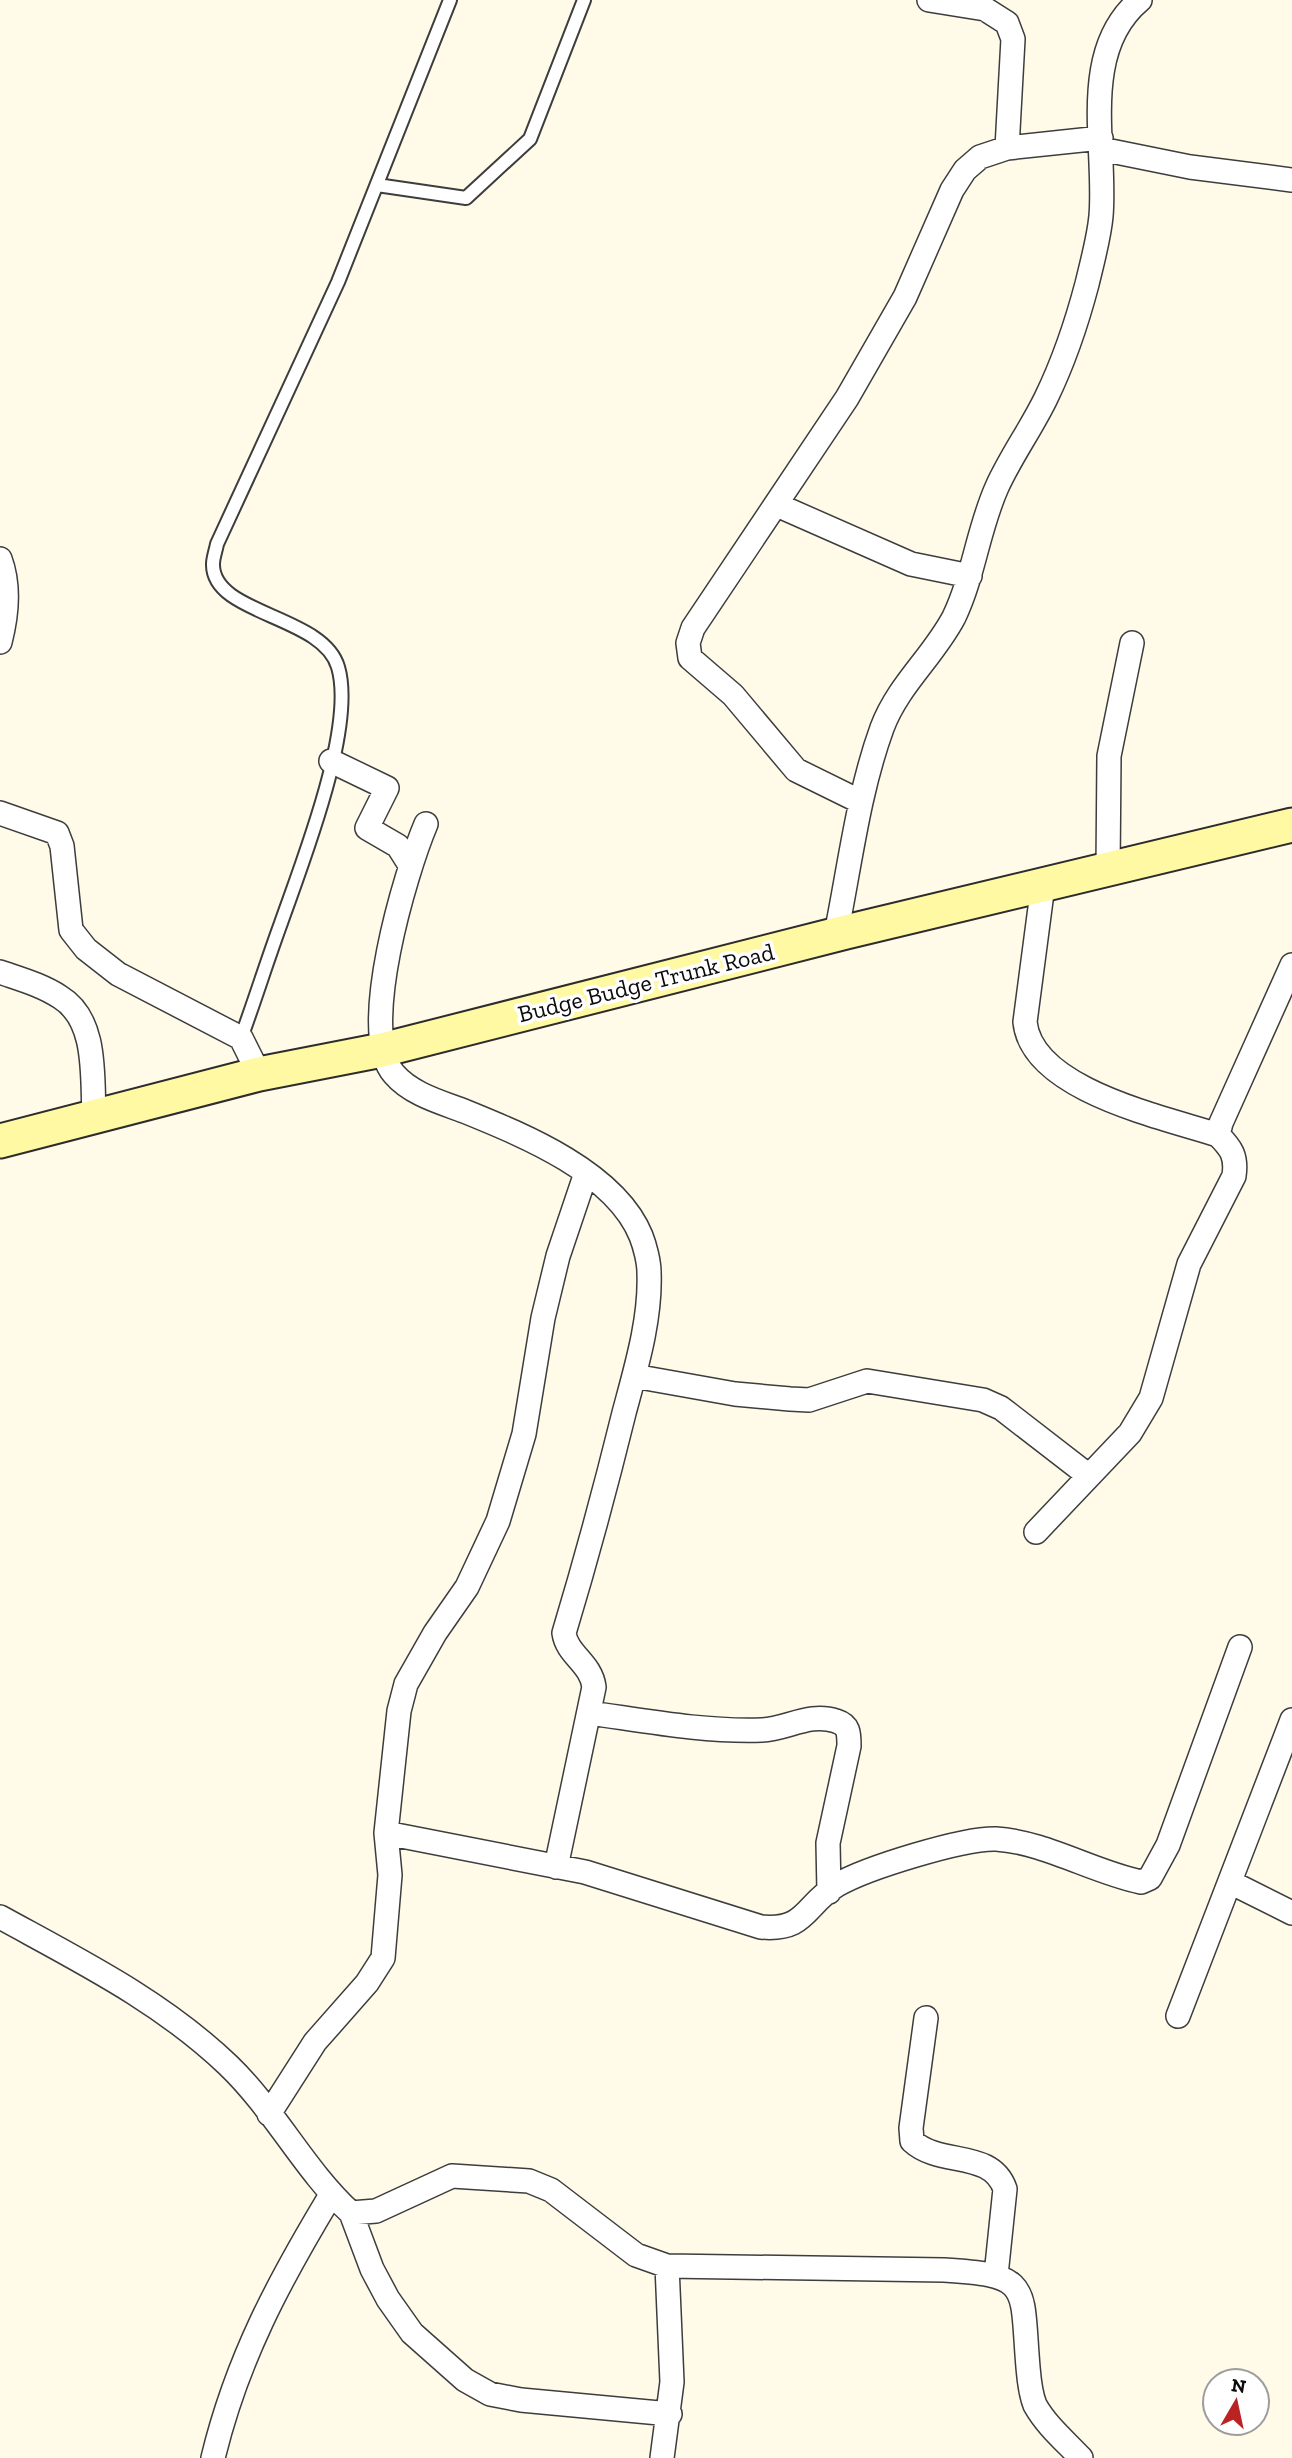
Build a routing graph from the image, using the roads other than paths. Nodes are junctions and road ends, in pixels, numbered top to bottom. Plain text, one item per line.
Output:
1 (450, 0) edge
2 (584, 0) edge
3 (929, 0) edge
4 (1140, 0) edge
5 (1101, 144) junction
6 (1007, 148) junction
7 (1292, 180) edge
8 (377, 185) junction
9 (777, 505) junction
10 (0, 559) edge
11 (970, 576) junction
12 (0, 642) edge
13 (1132, 643) dead end
14 (331, 761) junction
15 (861, 802) junction
16 (0, 813) edge
17 (426, 824) dead end
18 (1292, 825) edge
19 (410, 865) junction
20 (1108, 870) junction
21 (1043, 885) junction
22 (836, 934) junction
23 (1292, 965) edge
24 (0, 972) edge
25 (241, 1038) junction
26 (382, 1050) junction
27 (259, 1074) junction
28 (94, 1117) junction
29 (1218, 1135) junction
30 (0, 1141) edge
31 (586, 1173) junction
32 (634, 1376) junction
33 (1089, 1476) junction
34 (1036, 1532) dead end
35 (1240, 1647) dead end
36 (590, 1713) junction
37 (1292, 1720) edge
38 (386, 1833) junction
39 (556, 1867) junction
40 (1230, 1882) junction
41 (829, 1892) junction
42 (1292, 1913) edge
43 (0, 1917) edge
44 (1178, 2016) dead end
45 (926, 2018) dead end
46 (269, 2114) junction
47 (331, 2194) junction
48 (351, 2213) junction
49 (667, 2266) junction
50 (996, 2275) junction
51 (670, 2414) junction
52 (213, 2458) edge
53 (662, 2458) edge
54 (1081, 2458) edge

1 - 8 lane
2 - 8 lane
3 - 6 street
4 - 5 street
5 - 6 street
5 - 7 street
5 - 11 street
6 - 9 street
8 - 14 lane
9 - 11 street
9 - 15 street
10 - 12 street
11 - 15 street
13 - 20 street
14 - 19 street
14 - 25 lane
15 - 22 street
16 - 25 street
17 - 19 street
18 - 20 main road, Budge Budge Trunk Road
19 - 26 street
20 - 21 main road, Budge Budge Trunk Road
21 - 22 main road, Budge Budge Trunk Road
21 - 29 street
22 - 26 main road, Budge Budge Trunk Road
23 - 29 street
24 - 28 street
25 - 27 street
26 - 27 main road, Budge Budge Trunk Road
26 - 31 street
27 - 28 main road, Budge Budge Trunk Road
28 - 30 main road, Budge Budge Trunk Road
29 - 33 street
31 - 32 street
31 - 38 street
32 - 33 street
32 - 36 street
33 - 34 street
35 - 41 street
36 - 39 street
36 - 41 street
37 - 40 street
38 - 39 street
38 - 46 street
39 - 41 street
40 - 42 street
40 - 44 street
43 - 46 street
45 - 50 street
46 - 47 street
47 - 48 street
47 - 52 street
48 - 49 street
48 - 51 street
49 - 50 street
49 - 51 street
50 - 54 street
51 - 53 street

